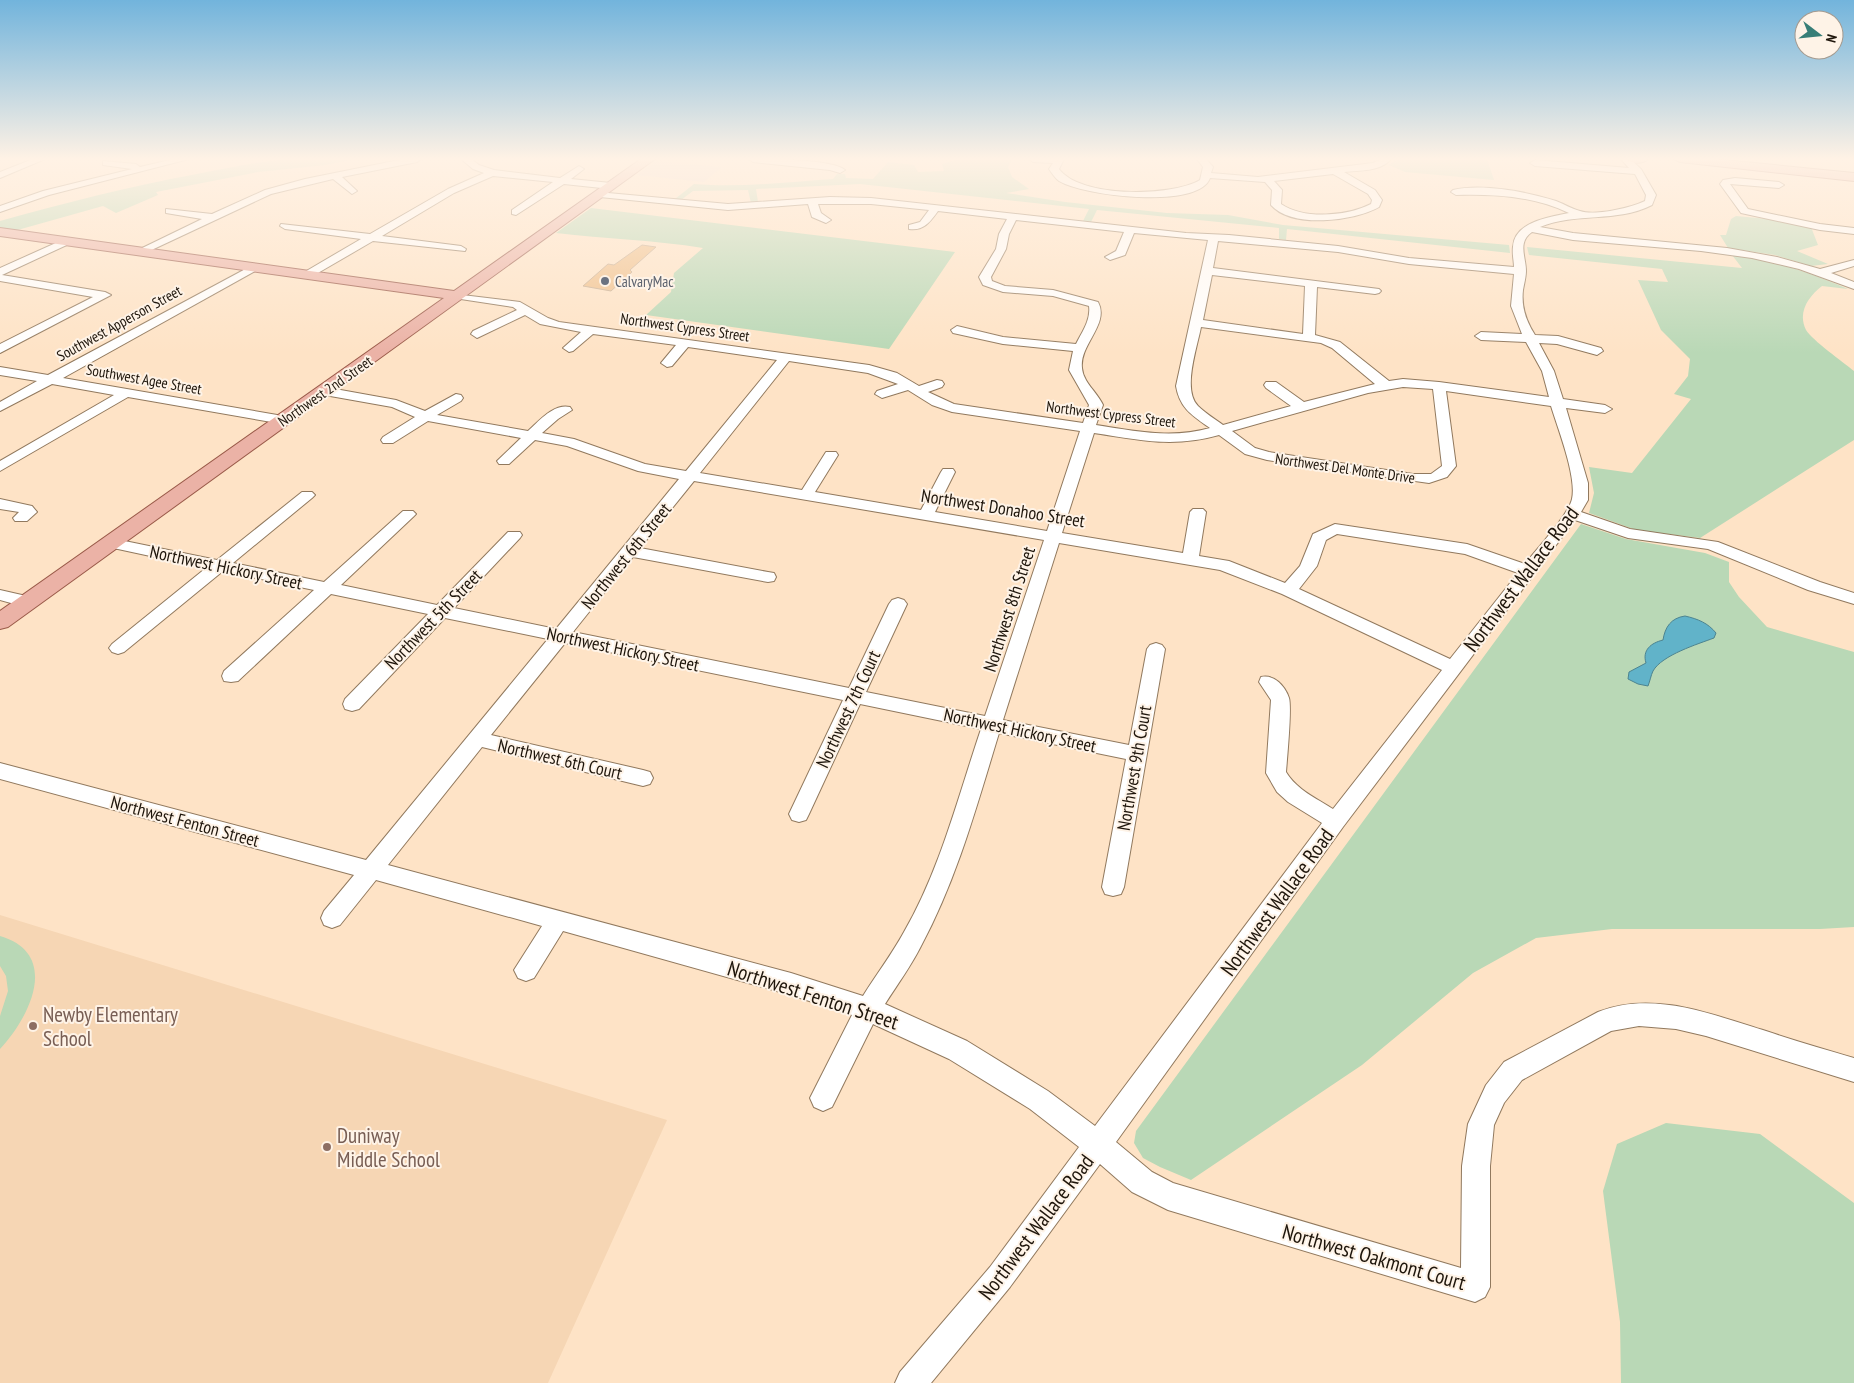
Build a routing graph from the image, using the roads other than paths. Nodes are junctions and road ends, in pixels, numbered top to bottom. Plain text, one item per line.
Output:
1 (198, 224) edge
2 (395, 224) edge
3 (559, 224) edge
4 (924, 224) edge
5 (1010, 224) edge
6 (1072, 224) edge
7 (1541, 224) edge
8 (1804, 224) edge
9 (285, 226) dead end
10 (913, 227) dead end
11 (1530, 228) junction
12 (1130, 230) junction
13 (1854, 231) edge
14 (0, 232) edge
15 (372, 237) junction
16 (1214, 237) junction
17 (67, 242) junction
18 (461, 248) dead end
19 (139, 252) junction
20 (1110, 257) dead end
21 (1854, 263) edge
22 (253, 268) junction
23 (1208, 270) junction
24 (1520, 271) junction
25 (0, 272) edge
26 (1822, 272) junction
27 (307, 275) junction
28 (0, 278) edge
29 (1311, 283) junction
30 (1854, 286) edge
31 (1375, 291) dead end
32 (458, 296) junction
33 (528, 310) junction
34 (1196, 323) junction
35 (590, 330) junction
36 (957, 330) dead end
37 (477, 334) dead end
38 (1481, 336) dead end
39 (1309, 337) junction
40 (1532, 339) junction
41 (685, 343) junction
42 (569, 348) dead end
43 (1080, 348) junction
44 (0, 349) edge
45 (1598, 350) dead end
46 (786, 357) junction
47 (667, 363) dead end
48 (0, 371) edge
49 (50, 380) junction
50 (937, 384) dead end
51 (1271, 385) dead end
52 (1385, 385) junction
53 (1439, 386) junction
54 (913, 388) junction
55 (324, 391) junction
56 (126, 393) junction
57 (882, 394) dead end
58 (456, 398) dead end
59 (1557, 402) junction
60 (0, 407) edge
61 (1303, 408) junction
62 (1605, 409) dead end
63 (565, 410) dead end
64 (426, 417) junction
65 (283, 420) junction
66 (1090, 429) junction
67 (1221, 431) junction
68 (531, 435) junction
69 (388, 440) dead end
70 (831, 455) dead end
71 (504, 461) dead end
72 (0, 467) edge
73 (948, 472) dead end
74 (691, 475) junction
75 (307, 495) dead end
76 (806, 495) junction
77 (0, 504) edge
78 (1198, 512) dead end
79 (408, 514) dead end
80 (1572, 514) junction
81 (926, 515) junction
82 (21, 518) dead end
83 (514, 535) dead end
84 (1054, 537) junction
85 (110, 543) junction
86 (630, 551) junction
87 (1190, 558) junction
88 (220, 566) junction
89 (1529, 571) junction
90 (768, 577) dead end
91 (327, 588) junction
92 (1288, 590) junction
93 (0, 596) edge
94 (1854, 598) edge
95 (29, 602) junction
96 (898, 604) dead end
97 (440, 611) junction
98 (0, 622) edge
99 (560, 636) junction
100 (118, 648) dead end
101 (1156, 649) dead end
102 (1454, 668) junction
103 (231, 676) dead end
104 (1268, 682) dead end
105 (854, 696) junction
106 (352, 704) dead end
107 (992, 725) junction
108 (477, 739) junction
109 (1136, 754) junction
110 (0, 771) edge
111 (643, 778) dead end
112 (799, 814) dead end
113 (1336, 821) junction
114 (371, 870) junction
115 (1113, 886) dead end
116 (332, 918) dead end
117 (558, 920) junction
118 (526, 970) dead end
119 (868, 1009) junction
120 (1854, 1070) edge
121 (823, 1098) dead end
122 (1099, 1145) junction
123 (911, 1383) edge

1 - 19 street
2 - 15 street
3 - 32 main road, Northwest 2nd Street
4 - 10 street
5 - 43 street, Northwest 8th Street
6 - 12 street
7 - 11 street
8 - 13 street
9 - 15 street
11 - 24 street, Northwest Wallace Road
11 - 26 street
12 - 16 street
12 - 20 street
14 - 17 main road
15 - 18 street
15 - 27 street
16 - 23 street
16 - 24 street
17 - 19 main road
17 - 25 street
19 - 22 main road
21 - 26 street
22 - 27 main road
22 - 49 street, Southwest Apperson Street
23 - 29 street
23 - 34 street
24 - 40 street, Northwest Wallace Road
26 - 30 street
27 - 32 main road
28 - 44 street
29 - 31 street
29 - 39 street
32 - 33 street, Northwest Cypress Street
32 - 55 main road, Northwest 2nd Street
33 - 35 street, Northwest Cypress Street
33 - 37 street
34 - 39 street
34 - 67 street
35 - 41 street, Northwest Cypress Street
35 - 42 street
36 - 43 street
38 - 40 street
39 - 52 street
40 - 45 street
40 - 59 street, Northwest Wallace Road
41 - 46 street, Northwest Cypress Street
41 - 47 street
43 - 66 street, Northwest 8th Street
46 - 54 street, Northwest Cypress Street
46 - 74 street, Northwest 6th Street
48 - 49 street, Southwest Agee Street
49 - 56 street, Southwest Agee Street
49 - 60 street, Southwest Apperson Street
50 - 54 street
51 - 61 street
52 - 53 street, Northwest Cypress Street
52 - 61 street, Northwest Cypress Street
53 - 59 street, Northwest Cypress Street
53 - 67 street, Northwest Del Monte Drive
54 - 57 street
54 - 66 street, Northwest Cypress Street
55 - 64 street, Northwest Donahoo Street
55 - 65 main road, Northwest 2nd Street
56 - 65 street, Southwest Agee Street
56 - 72 street
58 - 64 street
59 - 62 street
59 - 80 street, Northwest Wallace Road
61 - 67 street, Northwest Cypress Street
63 - 68 street
64 - 68 street, Northwest Donahoo Street
64 - 69 street
65 - 85 main road, Northwest 2nd Street
66 - 67 street, Northwest Cypress Street
66 - 84 street, Northwest 8th Street
68 - 71 street
68 - 74 street, Northwest Donahoo Street
70 - 76 street
73 - 81 street
74 - 76 street, Northwest Donahoo Street
74 - 86 street, Northwest 6th Street
75 - 88 street
76 - 81 street, Northwest Donahoo Street
77 - 82 street
78 - 87 street
79 - 91 street
80 - 89 street, Northwest Wallace Road
80 - 94 street
81 - 84 street, Northwest Donahoo Street
83 - 97 street, Northwest 5th Street
84 - 87 street, Northwest Donahoo Street
84 - 107 street, Northwest 8th Street
85 - 88 street, Northwest Hickory Street
85 - 95 main road, Northwest 2nd Street
86 - 90 street
86 - 99 street, Northwest 6th Street
87 - 92 street, Northwest Donahoo Street
88 - 91 street, Northwest Hickory Street
88 - 100 street
89 - 92 street
89 - 102 street, Northwest Wallace Road
91 - 97 street, Northwest Hickory Street
91 - 103 street
92 - 102 street, Northwest Donahoo Street
93 - 95 street
95 - 98 main road, Northwest 2nd Street
96 - 105 street, Northwest 7th Court
97 - 99 street, Northwest Hickory Street
97 - 106 street, Northwest 5th Street
99 - 105 street, Northwest Hickory Street
99 - 108 street, Northwest 6th Street
101 - 109 street, Northwest 9th Court
102 - 113 street, Northwest Wallace Road
104 - 113 street
105 - 107 street, Northwest Hickory Street
105 - 112 street, Northwest 7th Court
107 - 109 street, Northwest Hickory Street
107 - 119 street, Northwest 8th Street
108 - 111 street, Northwest 6th Court
108 - 114 street, Northwest 6th Street
109 - 115 street, Northwest 9th Court
110 - 114 street, Northwest Fenton Street
113 - 122 street, Northwest Wallace Road
114 - 116 street
114 - 117 street, Northwest Fenton Street
117 - 118 street
117 - 119 street, Northwest Fenton Street
119 - 121 street, Northwest 8th Street
119 - 122 street, Northwest Fenton Street
120 - 122 street, Northwest Oakmont Court
122 - 123 street, Northwest Wallace Road

